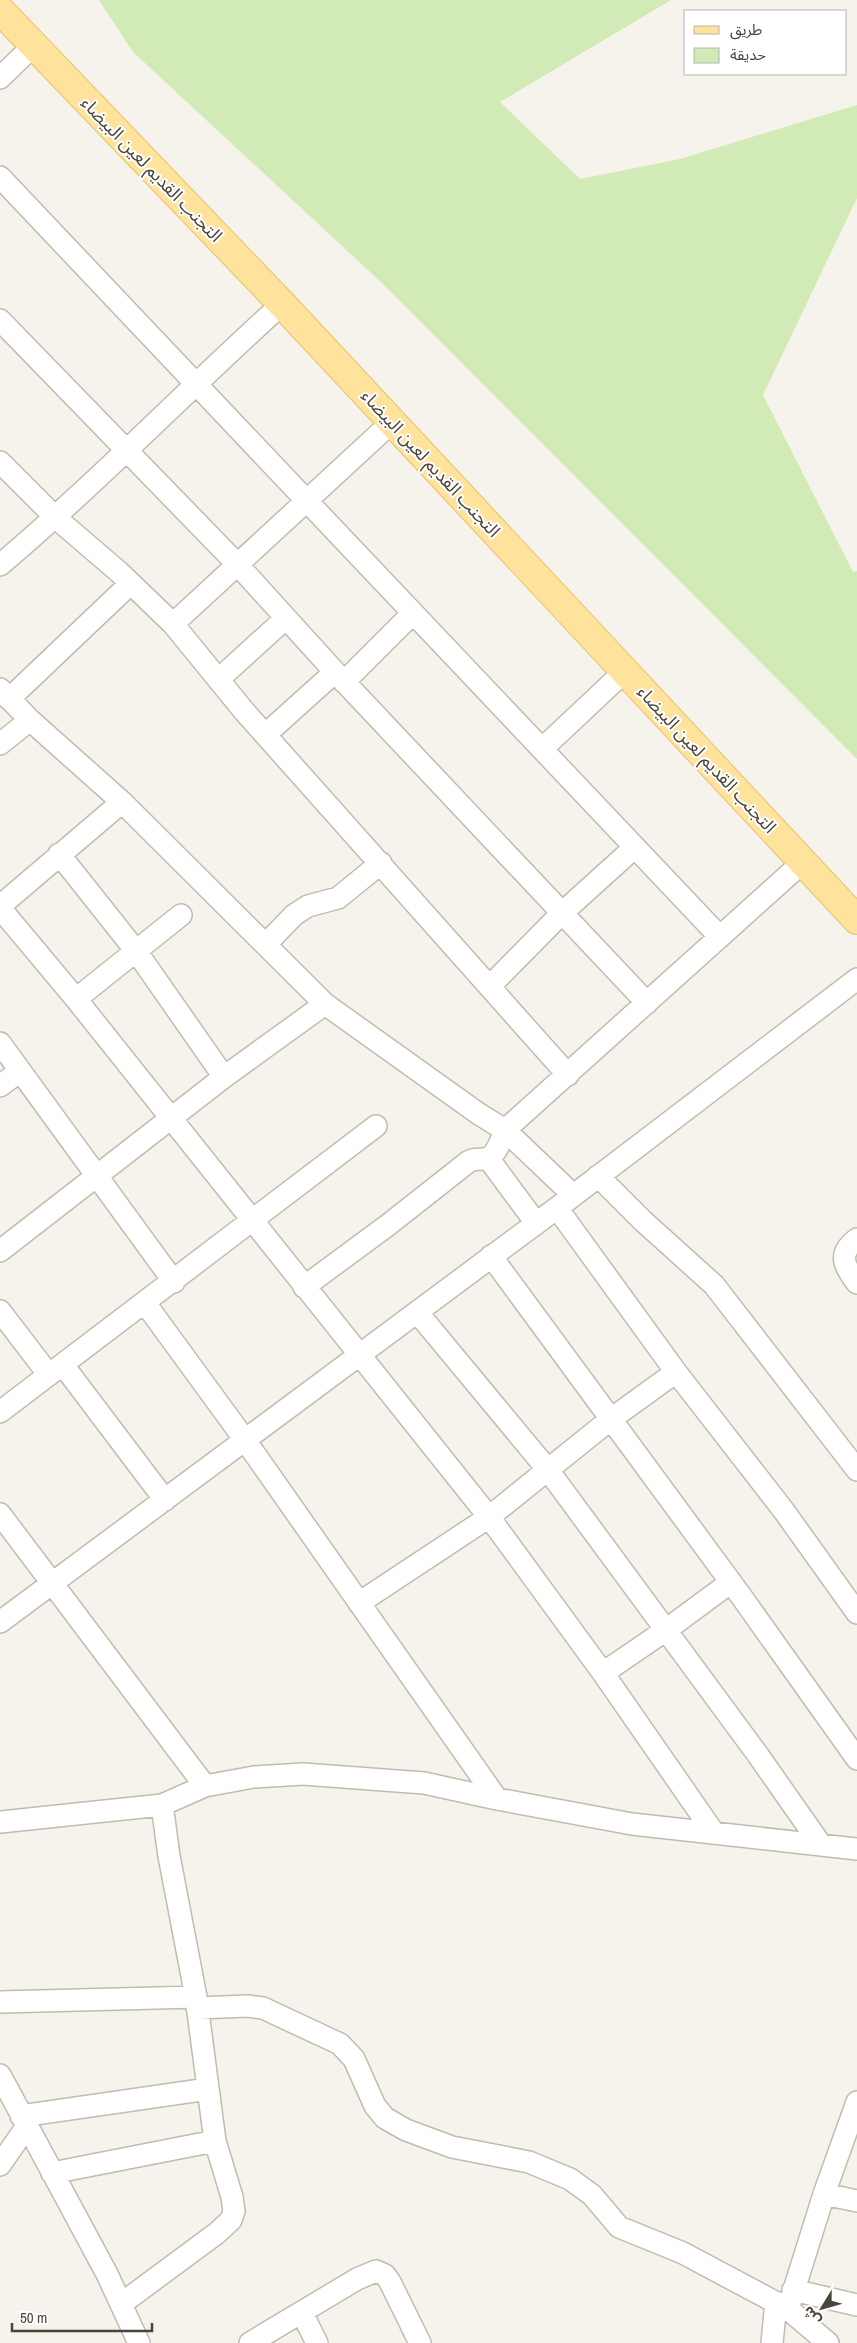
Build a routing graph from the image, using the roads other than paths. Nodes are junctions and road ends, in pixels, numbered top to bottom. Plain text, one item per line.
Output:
1 (0, 10) edge
2 (34, 46) junction
3 (0, 78) edge
4 (0, 177) edge
5 (282, 304) junction
6 (0, 320) edge
7 (196, 382) junction
8 (392, 422) junction
9 (128, 449) junction
10 (0, 462) edge
11 (306, 500) junction
12 (56, 518) junction
13 (238, 564) junction
14 (0, 565) edge
15 (130, 584) junction
16 (412, 614) junction
17 (286, 618) junction
18 (173, 624) junction
19 (625, 672) junction
20 (340, 677) junction
21 (219, 679) junction
22 (5, 694) edge
23 (30, 720) junction
24 (266, 734) junction
25 (0, 744) edge
26 (542, 749) junction
27 (122, 802) junction
28 (635, 847) junction
29 (60, 854) junction
30 (803, 862) junction
31 (381, 863) junction
32 (0, 907) edge
33 (562, 913) junction
34 (181, 915) dead end
35 (857, 920) edge
36 (720, 937) junction
37 (266, 944) junction
38 (136, 951) junction
39 (857, 979) edge
40 (490, 986) junction
41 (76, 999) junction
42 (647, 1003) junction
43 (325, 1004) junction
44 (0, 1043) edge
45 (20, 1070) junction
46 (568, 1075) junction
47 (224, 1077) junction
48 (0, 1086) edge
49 (170, 1120) junction
50 (376, 1126) dead end
51 (505, 1130) junction
52 (488, 1158) junction
53 (598, 1176) junction
54 (96, 1177) junction
55 (565, 1201) junction
56 (253, 1221) junction
57 (536, 1224) junction
58 (857, 1239) edge
59 (0, 1251) edge
60 (491, 1256) junction
61 (174, 1282) junction
62 (857, 1284) edge
63 (304, 1287) junction
64 (146, 1303) junction
65 (0, 1311) edge
66 (417, 1312) junction
67 (359, 1355) junction
68 (56, 1370) junction
69 (676, 1372) junction
70 (0, 1412) edge
71 (611, 1419) junction
72 (245, 1440) junction
73 (548, 1470) junction
74 (857, 1470) edge
75 (165, 1500) junction
76 (0, 1514) edge
77 (489, 1517) junction
78 (731, 1582) junction
79 (52, 1583) junction
80 (359, 1603) junction
81 (857, 1613) edge
82 (0, 1622) edge
83 (666, 1630) junction
84 (603, 1673) junction
85 (857, 1760) edge
86 (205, 1786) junction
87 (497, 1799) junction
88 (162, 1804) junction
89 (0, 1822) edge
90 (714, 1833) junction
91 (821, 1845) junction
92 (857, 1849) edge
93 (0, 2002) edge
94 (197, 2002) junction
95 (0, 2074) edge
96 (208, 2089) junction
97 (856, 2110) edge
98 (24, 2121) junction
99 (215, 2141) junction
100 (0, 2165) edge
101 (52, 2173) junction
102 (824, 2194) junction
103 (857, 2201) edge
104 (786, 2301) junction
105 (121, 2304) junction
106 (857, 2305) edge
107 (302, 2313) junction
108 (139, 2343) edge
109 (250, 2343) edge
110 (317, 2343) edge
111 (420, 2343) edge
112 (772, 2343) edge
113 (828, 2343) edge

1 - 2 main road, التجنب القديم لعين البيضاء
2 - 3 street
2 - 5 main road, التجنب القديم لعين البيضاء
4 - 7 street
5 - 7 street
5 - 8 main road, التجنب القديم لعين البيضاء
6 - 9 street
7 - 9 street
7 - 11 street
8 - 11 street
8 - 19 main road, التجنب القديم لعين البيضاء
9 - 12 street
9 - 13 street
10 - 12 street
11 - 13 street
11 - 16 street
12 - 14 street
12 - 15 street
13 - 17 street
13 - 18 street
15 - 18 street
15 - 22 street
16 - 20 street
16 - 26 street
17 - 20 street
17 - 21 street
18 - 21 street
19 - 26 street
19 - 30 main road, التجنب القديم لعين البيضاء
20 - 24 street
20 - 33 street
21 - 24 street
22 - 23 street
23 - 25 street
23 - 27 street
24 - 31 street
26 - 28 street
27 - 29 street
27 - 37 street
28 - 33 street
28 - 36 street
29 - 32 street
29 - 38 street
30 - 35 main road, التجنب القديم لعين البيضاء
30 - 36 street
31 - 37 street
31 - 40 street
32 - 41 street
33 - 40 street
33 - 42 street
34 - 38 street
36 - 42 street
37 - 43 street
38 - 41 street
38 - 47 street
39 - 53 street
40 - 46 street
41 - 49 street
42 - 46 street
43 - 47 street
43 - 51 street
44 - 45 street
45 - 48 street
45 - 54 street
46 - 51 street
47 - 49 street
49 - 54 street
49 - 56 street
50 - 56 street
51 - 52 street
51 - 55 street
52 - 57 street
52 - 63 street
53 - 55 street
53 - 74 street
54 - 59 street
54 - 61 street
55 - 57 street
55 - 69 street
56 - 61 street
56 - 63 street
57 - 60 street
58 - 62 street
60 - 66 street
60 - 71 street
61 - 64 street
63 - 67 street
64 - 68 street
64 - 72 street
65 - 68 street
66 - 67 street
66 - 73 street
67 - 72 street
67 - 77 street
68 - 70 street
68 - 75 street
69 - 71 street
69 - 81 street
71 - 73 street
71 - 78 street
72 - 75 street
72 - 80 street
73 - 77 street
73 - 83 street
75 - 79 street
76 - 79 street
77 - 80 street
77 - 84 street
78 - 83 street
78 - 85 street
79 - 82 street
79 - 86 street
80 - 87 street
83 - 84 street
83 - 91 street
84 - 90 street
86 - 87 street
86 - 88 street
87 - 90 street
88 - 89 street
88 - 94 street
90 - 91 street
91 - 92 street
93 - 94 street
94 - 96 street
94 - 104 street
95 - 98 street
96 - 98 street
96 - 99 street
97 - 102 street
98 - 100 street
98 - 101 street
99 - 101 street
99 - 105 street
101 - 105 street
102 - 103 street
102 - 104 street
104 - 106 street
104 - 112 street
104 - 113 street
105 - 108 street
107 - 109 street
107 - 110 street
107 - 111 street

